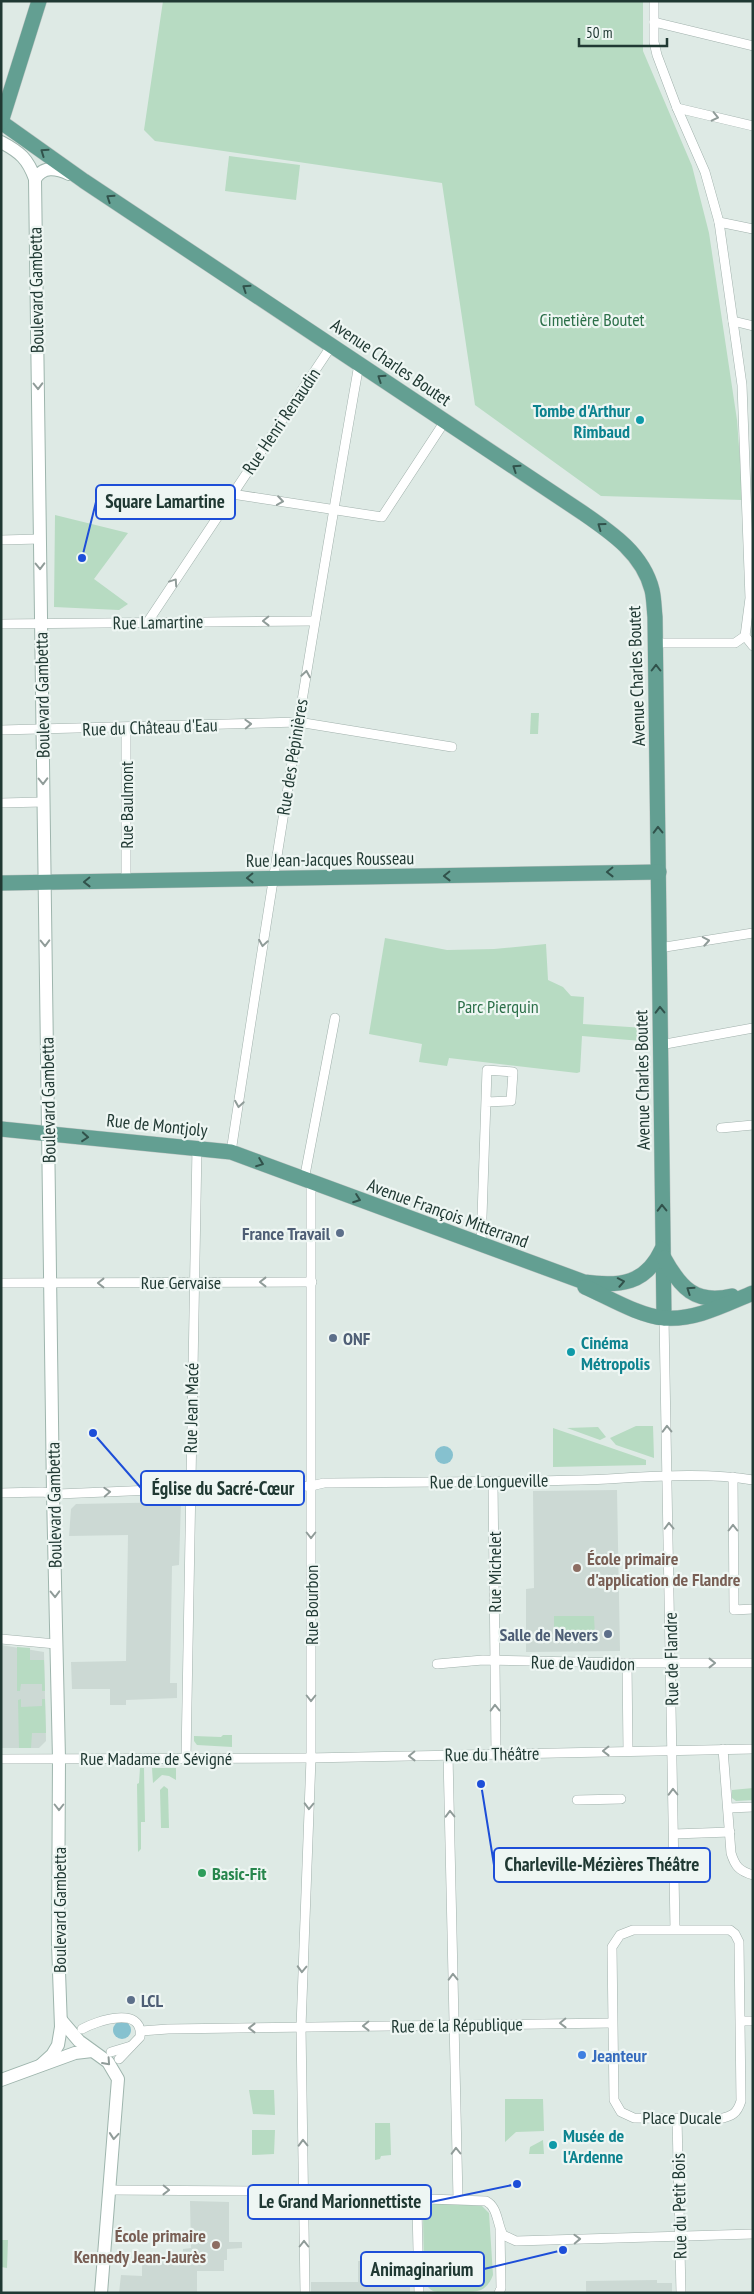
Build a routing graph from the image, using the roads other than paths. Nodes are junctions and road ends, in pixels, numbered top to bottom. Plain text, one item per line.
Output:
1 (39, 1) edge
2 (654, 1) edge
3 (654, 22) junction
4 (753, 46) edge
5 (677, 108) junction
6 (1, 122) edge
7 (753, 126) edge
8 (1, 142) edge
9 (35, 179) junction
10 (84, 181) junction
11 (719, 222) junction
12 (753, 229) edge
13 (733, 321) junction
14 (753, 326) edge
15 (332, 345) junction
16 (360, 364) junction
17 (445, 421) junction
18 (232, 494) junction
19 (334, 509) junction
20 (40, 539) junction
21 (1, 540) edge
22 (314, 621) junction
23 (147, 623) junction
24 (1, 624) edge
25 (41, 624) junction
26 (745, 636) junction
27 (656, 642) junction
28 (753, 646) edge
29 (298, 722) junction
30 (126, 728) junction
31 (1, 730) edge
32 (42, 730) junction
33 (452, 747) dead end
34 (43, 802) junction
35 (1, 803) edge
36 (658, 872) junction
37 (273, 877) junction
38 (126, 881) junction
39 (44, 882) junction
40 (1, 883) edge
41 (753, 933) edge
42 (659, 948) junction
43 (335, 1018) dead end
44 (753, 1028) edge
45 (660, 1045) junction
46 (486, 1102) junction
47 (753, 1125) edge
48 (721, 1128) dead end
49 (1, 1129) edge
50 (48, 1134) junction
51 (197, 1147) junction
52 (231, 1152) junction
53 (308, 1181) junction
54 (481, 1246) junction
55 (663, 1253) junction
56 (573, 1278) junction
57 (194, 1282) junction
58 (312, 1282) junction
59 (1, 1283) edge
60 (50, 1283) junction
61 (753, 1291) edge
62 (664, 1318) junction
63 (733, 1477) junction
64 (668, 1478) junction
65 (753, 1480) edge
66 (493, 1482) junction
67 (311, 1486) junction
68 (190, 1488) junction
69 (1, 1493) edge
70 (53, 1493) junction
71 (753, 1609) edge
72 (1, 1639) edge
73 (56, 1644) junction
74 (494, 1662) junction
75 (628, 1663) junction
76 (671, 1663) junction
77 (753, 1663) edge
78 (438, 1664) dead end
79 (723, 1749) junction
80 (753, 1749) edge
81 (673, 1750) junction
82 (628, 1751) junction
83 (496, 1754) junction
84 (448, 1755) junction
85 (59, 1758) junction
86 (186, 1758) junction
87 (311, 1758) junction
88 (1, 1759) edge
89 (621, 1799) dead end
90 (577, 1800) dead end
91 (753, 1807) edge
92 (729, 1808) junction
93 (730, 1832) junction
94 (674, 1834) junction
95 (753, 1874) edge
96 (675, 1929) junction
97 (61, 2020) junction
98 (741, 2021) junction
99 (753, 2021) edge
100 (612, 2022) junction
101 (454, 2026) junction
102 (301, 2028) junction
103 (82, 2029) dead end
104 (141, 2031) junction
105 (134, 2044) junction
106 (92, 2051) junction
107 (111, 2052) dead end
108 (119, 2059) dead end
109 (41, 2065) junction
110 (1, 2080) edge
111 (678, 2118) junction
112 (109, 2190) junction
113 (304, 2192) junction
114 (423, 2196) junction
115 (458, 2199) junction
116 (500, 2230) junction
117 (753, 2234) edge
118 (680, 2236) junction
119 (417, 2291) edge
120 (101, 2293) edge
121 (305, 2293) edge
122 (499, 2293) edge
123 (681, 2293) edge

1 - 6 main road
2 - 3 street
3 - 4 street
3 - 5 street
5 -> 7 street
5 - 11 street
10 -> 6 main road, Avenue Charles Boutet
8 - 9 street, Boulevard Gambetta
9 - 10 street
9 -> 20 street, Boulevard Gambetta
15 -> 10 main road, Avenue Charles Boutet
11 - 12 street
11 - 13 street
13 - 14 street
13 - 26 street
15 - 16 main road, Avenue Charles Boutet
15 - 18 street, Rue Henri Renaudin
17 -> 16 main road, Avenue Charles Boutet
16 - 19 street, Rue des Pépinières
17 - 19 street
27 -> 17 main road, Avenue Charles Boutet
18 -> 19 street
23 -> 18 street, Rue Henri Renaudin
19 - 22 street, Rue des Pépinières
20 - 21 street
20 -> 25 street, Boulevard Gambetta
22 -> 23 street, Rue Lamartine
29 -> 22 street, Rue des Pépinières
23 - 25 street, Rue Lamartine
24 - 25 street, Rue Lamartine
25 - 32 street, Boulevard Gambetta
26 - 27 street
26 - 28 street
36 -> 27 main road, Avenue Charles Boutet
30 -> 29 street, Rue du Château d'Eau
29 - 33 street, Rue du Château d'Eau
29 - 37 street, Rue des Pépinières
30 - 32 street, Rue du Château d'Eau
30 - 38 street, Rue Baulmont
31 - 32 street, Rue du Château d'Eau
32 -> 34 street, Boulevard Gambetta
34 - 35 street
34 - 39 street, Boulevard Gambetta
36 -> 37 main road, Rue Jean-Jacques Rousseau
36 - 42 main road, Avenue Charles Boutet
37 -> 38 main road, Rue Jean-Jacques Rousseau
37 -> 52 street, Rue des Pépinières
38 -> 39 main road, Rue Jean-Jacques Rousseau
39 - 40 main road, Rue Jean-Jacques Rousseau
39 -> 50 street, Boulevard Gambetta
42 -> 41 street
45 -> 42 main road, Avenue Charles Boutet
43 - 53 street
44 - 45 street
55 -> 45 main road, Avenue Charles Boutet
46 - 46 street
46 - 54 street
47 - 48 street
49 - 50 main road, Rue de Montjoly
50 -> 51 main road, Rue de Montjoly
50 - 60 street, Boulevard Gambetta
51 - 52 main road, Rue de Montjoly
51 - 57 street, Rue Jean Macé
52 -> 53 main road, Rue de Montjoly
53 -> 54 main road, Avenue François Mitterrand
53 - 58 street, Rue Bourbon
54 - 56 main road, Avenue François Mitterrand
56 -> 55 main road
61 -> 55 main road
55 - 62 main road, Avenue Charles Boutet
56 - 62 main road
58 -> 57 street, Rue Gervaise
57 -> 60 street, Rue Gervaise
57 - 68 street, Rue Jean Macé
58 - 67 street, Rue Bourbon
59 - 60 street, Rue Gervaise
60 - 70 street, Boulevard Gambetta
61 - 62 main road
64 -> 62 street, Avenue Charles Boutet
63 - 64 street, Rue de Longueville
63 - 65 street, Rue de Longueville
71 -> 63 street
64 - 66 street, Rue de Longueville
76 -> 64 street, Rue de Flandre
66 - 67 street, Rue de Longueville
66 - 74 street, Rue Michelet
67 - 68 street, Rue de Longueville
67 -> 87 street, Rue Bourbon
70 -> 68 street, Rue de Longueville
68 - 86 street, Rue Jean Macé
69 - 70 street, Rue de Longueville
70 -> 73 street, Boulevard Gambetta
72 - 73 street
73 - 85 street, Boulevard Gambetta
74 - 75 street, Rue de Vaudidon
74 - 78 street
83 -> 74 street, Rue Michelet
75 - 76 street, Rue de Vaudidon
75 - 82 street
76 -> 77 street, Rue de Vaudidon
76 - 81 street, Rue de Flandre
79 - 80 street, Rue du Théâtre
79 - 81 street, Rue du Théâtre
79 - 92 street
81 - 82 street, Rue du Théâtre
94 -> 81 street, Rue de Flandre
82 -> 83 street, Rue du Théâtre
83 - 84 street, Rue du Théâtre
84 -> 87 street, Rue du Théâtre
101 -> 84 street
85 - 86 street, Rue Madame de Sévigné
85 - 88 street, Rue Madame de Sévigné
85 -> 97 street, Boulevard Gambetta
86 - 87 street, Rue Madame de Sévigné
87 -> 102 street, Rue Bourbon
89 - 90 street
91 - 92 street
92 - 93 street
93 - 94 street
93 - 95 street
94 - 96 street, Rue de Flandre
96 - 98 street, Place Ducale
96 - 100 street, Place Ducale
97 - 106 street
97 - 109 street, Boulevard Gambetta
98 - 99 street
98 - 111 street, Place Ducale
100 -> 101 street, Rue de la République
100 - 111 street, Place Ducale
101 -> 102 street, Rue de la République
115 -> 101 street
102 -> 104 street, Rue de la République
113 -> 102 street, Rue Bourbon
103 - 104 street
104 - 105 street
105 - 107 street
105 - 108 street
106 - 109 street
106 -> 112 street
109 - 110 street
111 - 118 street, Rue du Petit Bois
112 -> 113 street
112 - 120 street
113 - 114 street
121 -> 113 street, Rue Bourbon
114 - 115 street
114 - 119 street
115 - 116 street
116 -> 118 street
116 - 122 street
117 - 118 street
118 - 123 street, Rue du Petit Bois

